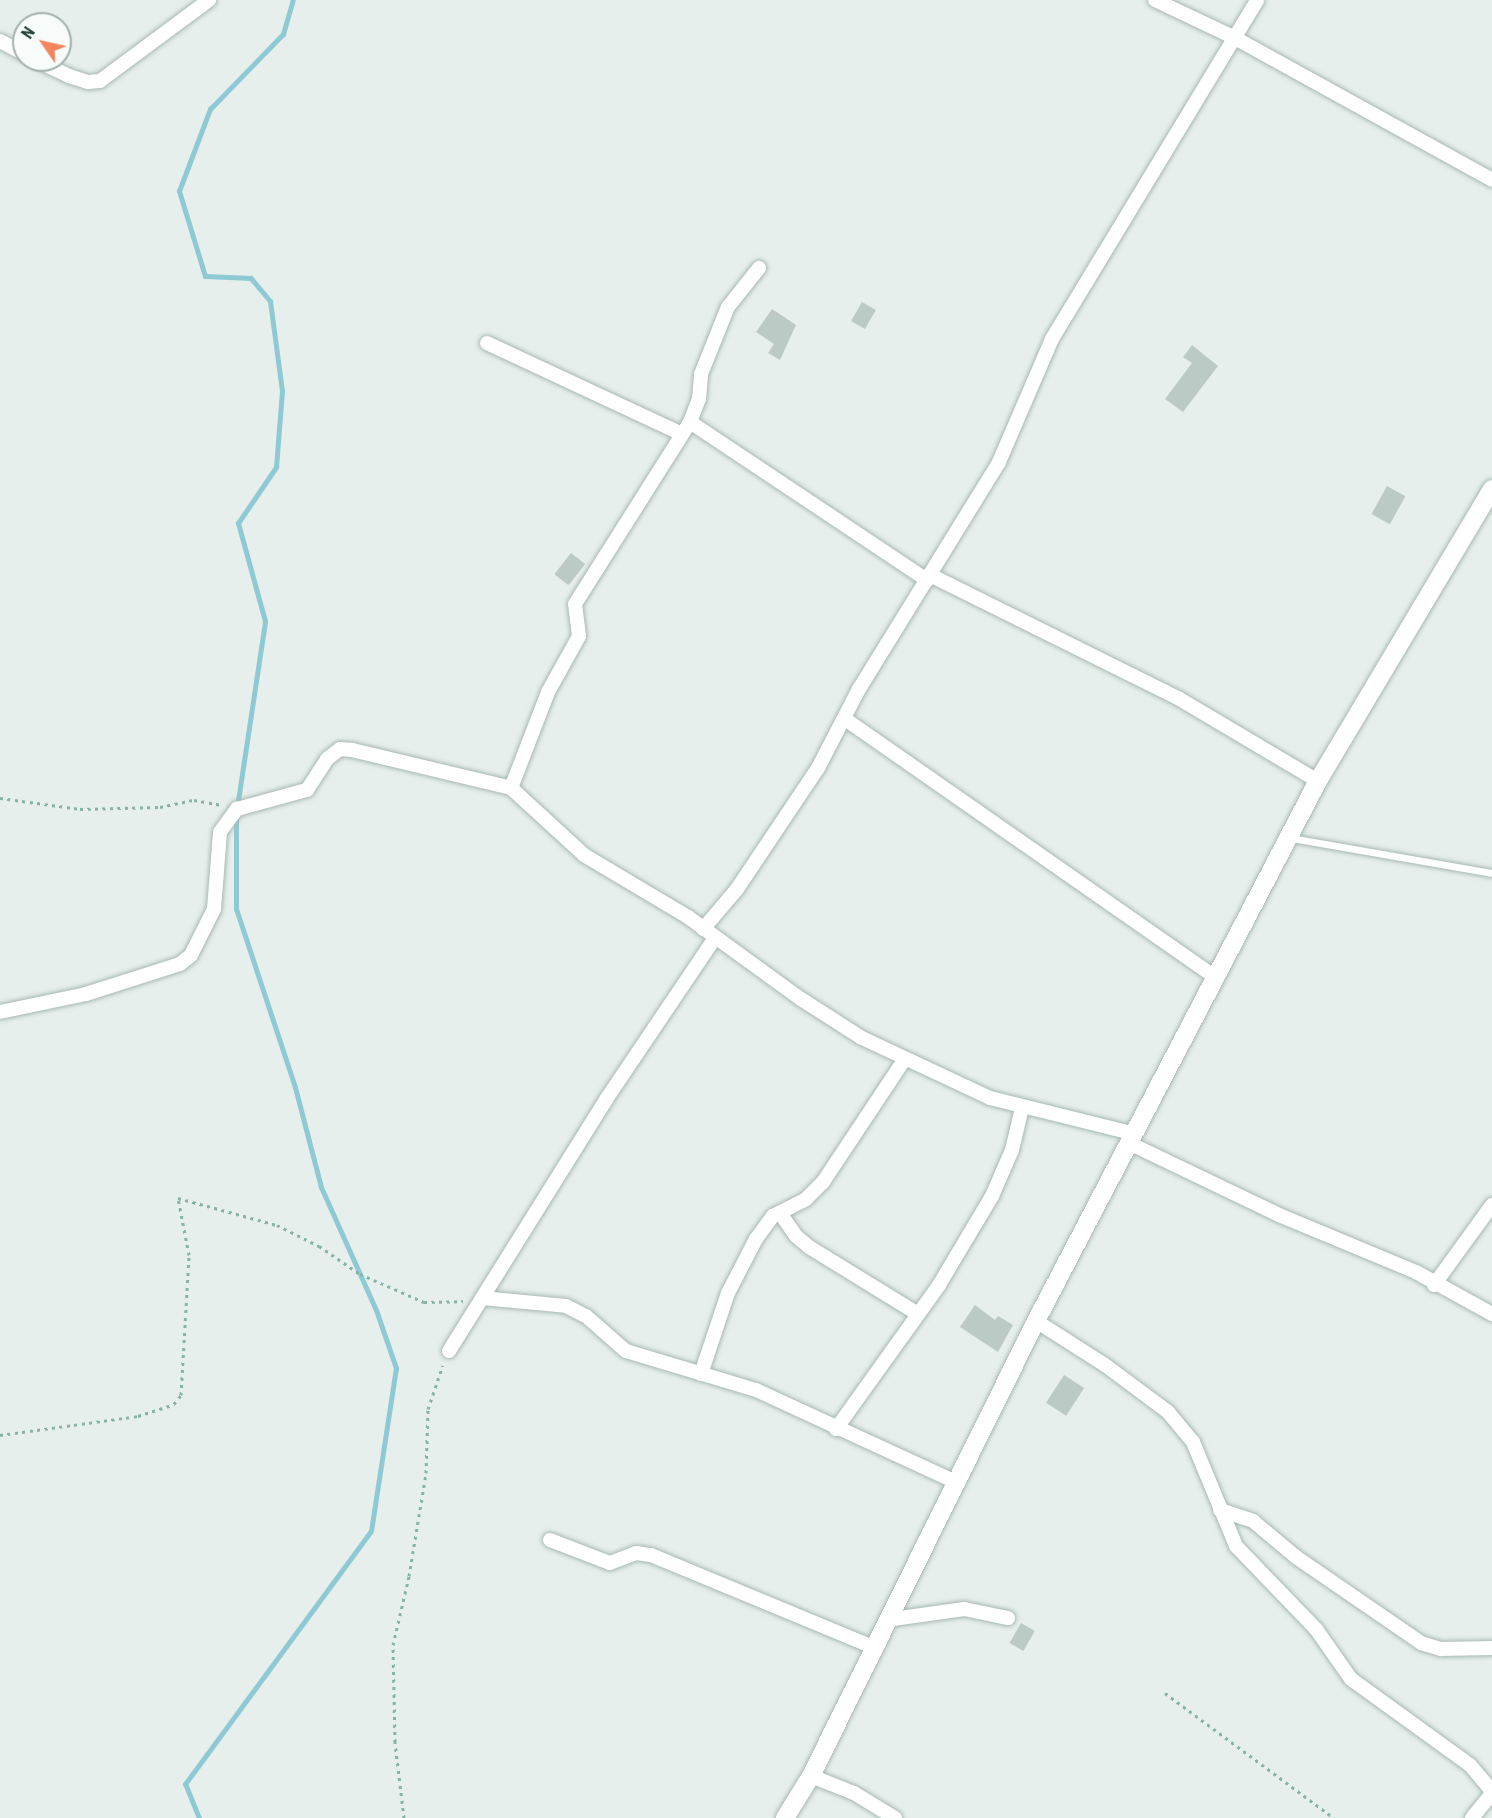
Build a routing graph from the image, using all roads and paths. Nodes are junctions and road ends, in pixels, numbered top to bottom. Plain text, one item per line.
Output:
1 (209, 0) edge
2 (1155, 0) edge
3 (1257, 0) edge
4 (1235, 38) junction
5 (60, 72) edge
6 (1492, 180) edge
7 (759, 268) dead end
8 (487, 343) dead end
9 (690, 422) junction
10 (682, 434) junction
11 (1492, 489) edge
12 (928, 578) junction
13 (845, 719) junction
14 (1318, 781) junction
15 (511, 788) junction
16 (0, 798) edge
17 (237, 809) junction
18 (1289, 838) junction
19 (1492, 873) edge
20 (709, 934) junction
21 (1216, 978) junction
22 (0, 1012) edge
23 (904, 1059) junction
24 (1022, 1108) junction
25 (1133, 1139) junction
26 (1492, 1205) edge
27 (780, 1213) junction
28 (1434, 1285) junction
29 (482, 1298) junction
30 (918, 1314) junction
31 (1492, 1314) edge
32 (1036, 1321) junction
33 (449, 1351) joint
34 (701, 1374) junction
35 (836, 1429) junction
36 (0, 1435) edge
37 (954, 1481) junction
38 (1220, 1510) junction
39 (549, 1540) dead end
40 (1008, 1618) dead end
41 (886, 1620) junction
42 (873, 1647) junction
43 (1492, 1648) edge
44 (1165, 1693) dead end
45 (811, 1776) junction
46 (1492, 1792) edge
47 (404, 1818) edge
48 (785, 1818) edge
49 (895, 1818) edge
50 (1334, 1818) edge
51 (1472, 1818) edge

1 - 5 street
2 - 4 street
3 - 4 street
4 - 6 street
4 - 12 street
7 - 9 street
8 - 10 street
9 - 10 street
9 - 12 street
10 - 15 street
11 - 14 street
12 - 13 street
12 - 14 street
13 - 20 street
13 - 21 street
14 - 18 street
15 - 17 street
15 - 20 street
16 - 17 path
17 - 22 street
18 - 19 lane
18 - 21 street
20 - 23 street
20 - 29 street
21 - 25 street
23 - 24 street
23 - 27 street
24 - 25 street
24 - 30 street
25 - 28 street
25 - 32 street
26 - 28 street
27 - 30 street
27 - 34 street
28 - 31 street
29 - 33 street
29 - 34 street
29 - 36 path
30 - 35 street
32 - 37 street
32 - 38 street
33 - 47 path
34 - 35 street
35 - 37 street
37 - 41 street
38 - 43 street
38 - 46 street
39 - 42 street
40 - 41 street
41 - 42 street
42 - 45 street
44 - 50 path
45 - 48 street
45 - 49 street
46 - 51 street

